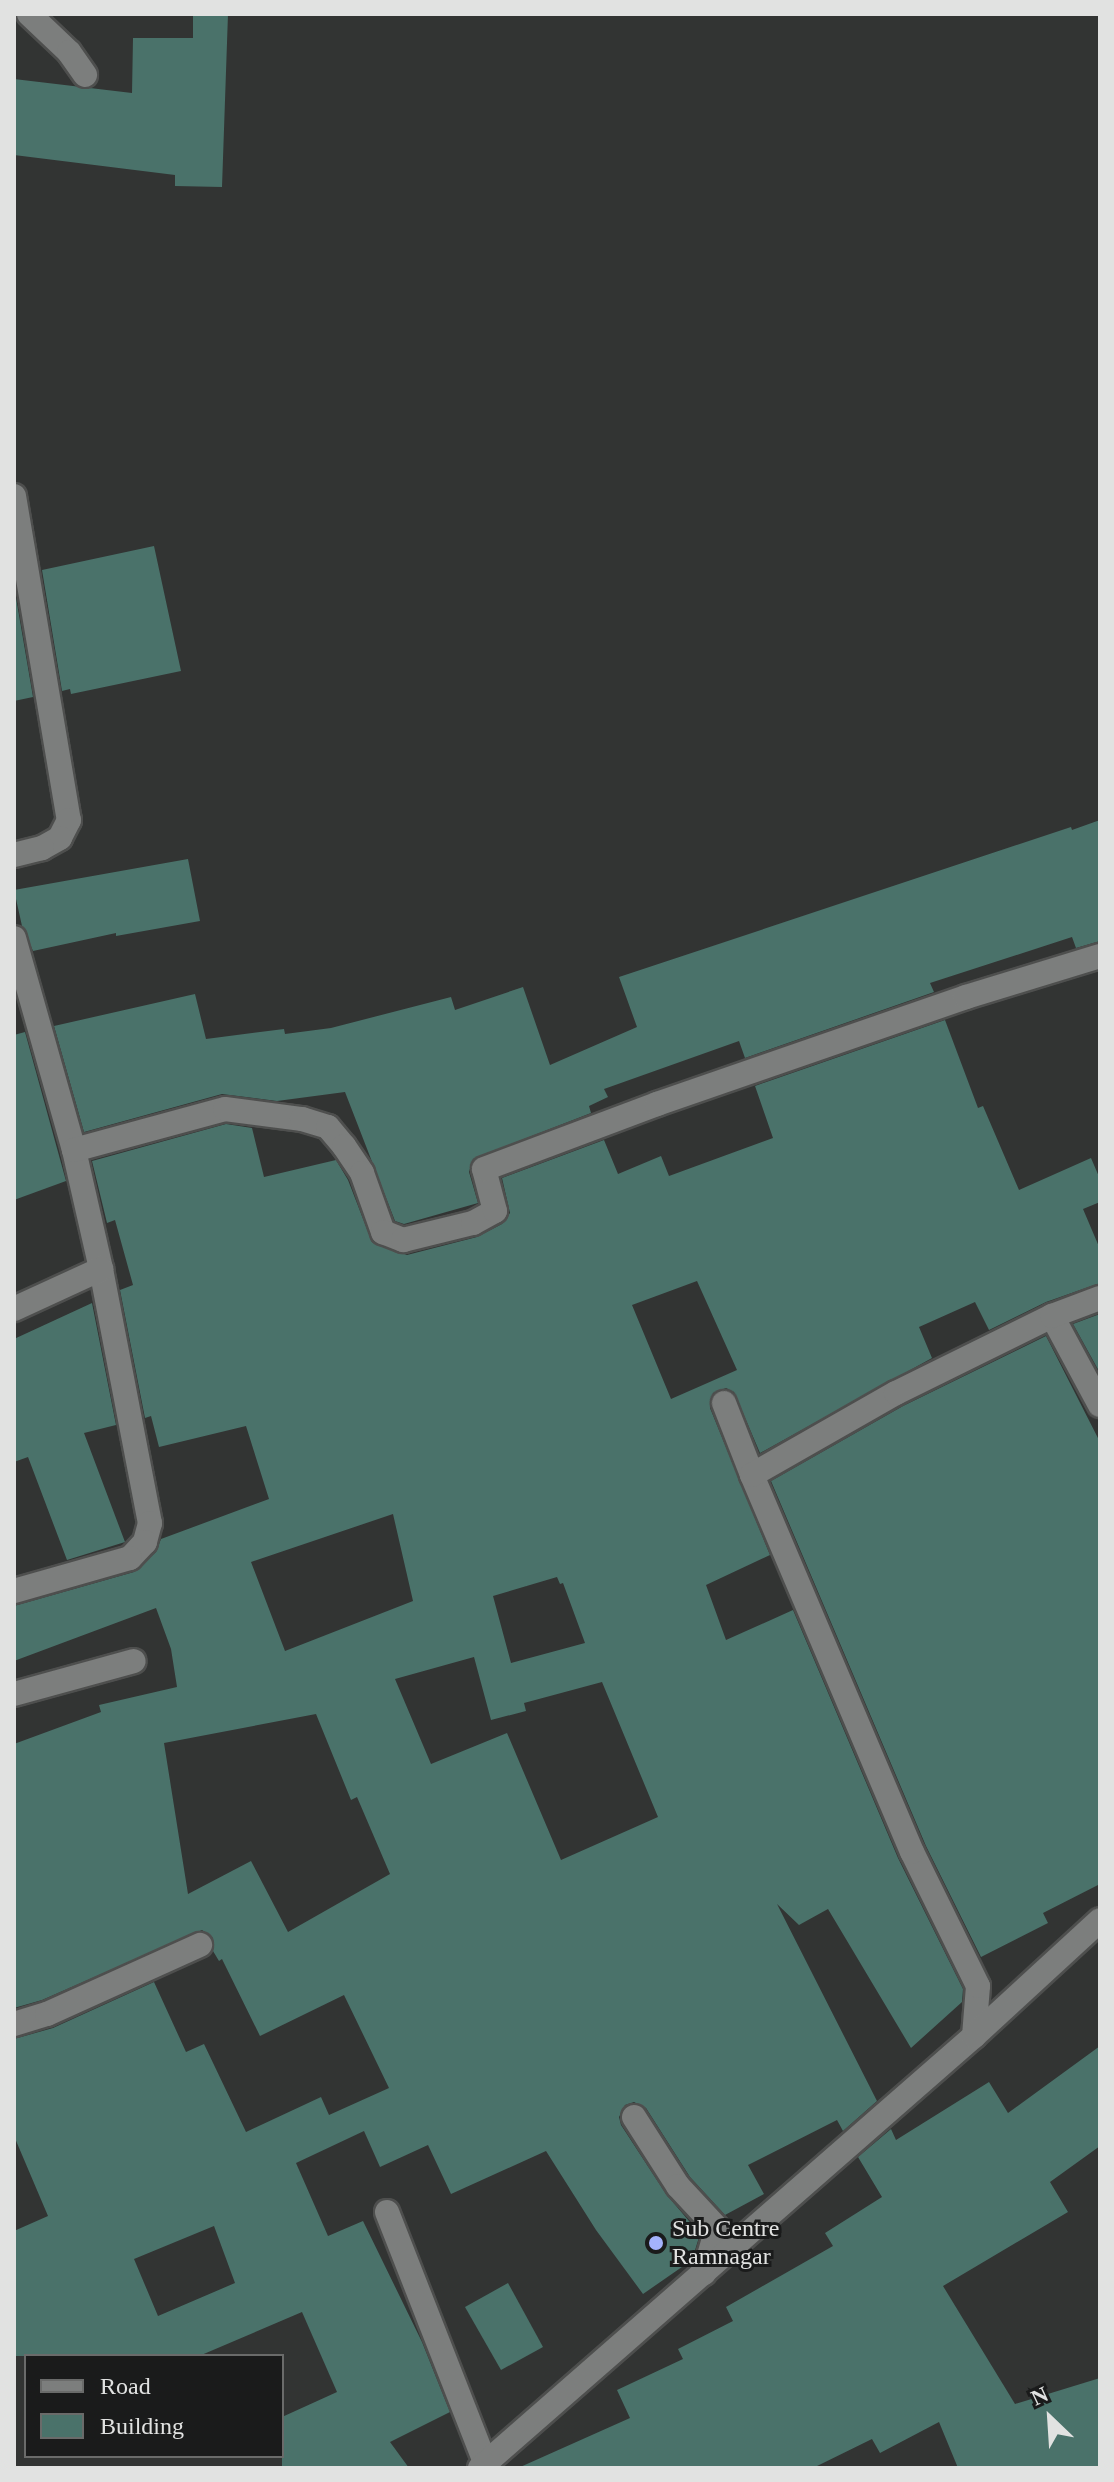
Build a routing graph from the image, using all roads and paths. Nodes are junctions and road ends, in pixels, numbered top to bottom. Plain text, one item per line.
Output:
1 (29, 14) edge
2 (85, 75) dead end
3 (14, 496) edge
4 (14, 855) edge
5 (14, 938) edge
6 (1100, 956) edge
7 (74, 1150) junction
8 (101, 1269) junction
9 (1100, 1298) edge
10 (14, 1309) edge
11 (1052, 1316) junction
12 (724, 1403) dead end
13 (1100, 1405) edge
14 (752, 1475) junction
15 (14, 1591) edge
16 (134, 1661) dead end
17 (14, 1694) edge
18 (1100, 1920) edge
19 (200, 1945) dead end
20 (14, 2024) edge
21 (974, 2036) junction
22 (634, 2117) dead end
23 (387, 2212) dead end
24 (704, 2273) junction
25 (483, 2466) edge

1 - 2 street
3 - 4 street
5 - 7 street
6 - 7 street
7 - 8 street
8 - 10 street
8 - 15 street
9 - 11 street
11 - 13 street
11 - 14 street
12 - 14 street
14 - 21 street
16 - 17 street
18 - 21 street
19 - 20 street
21 - 24 street
22 - 24 street
23 - 25 street
24 - 25 street

